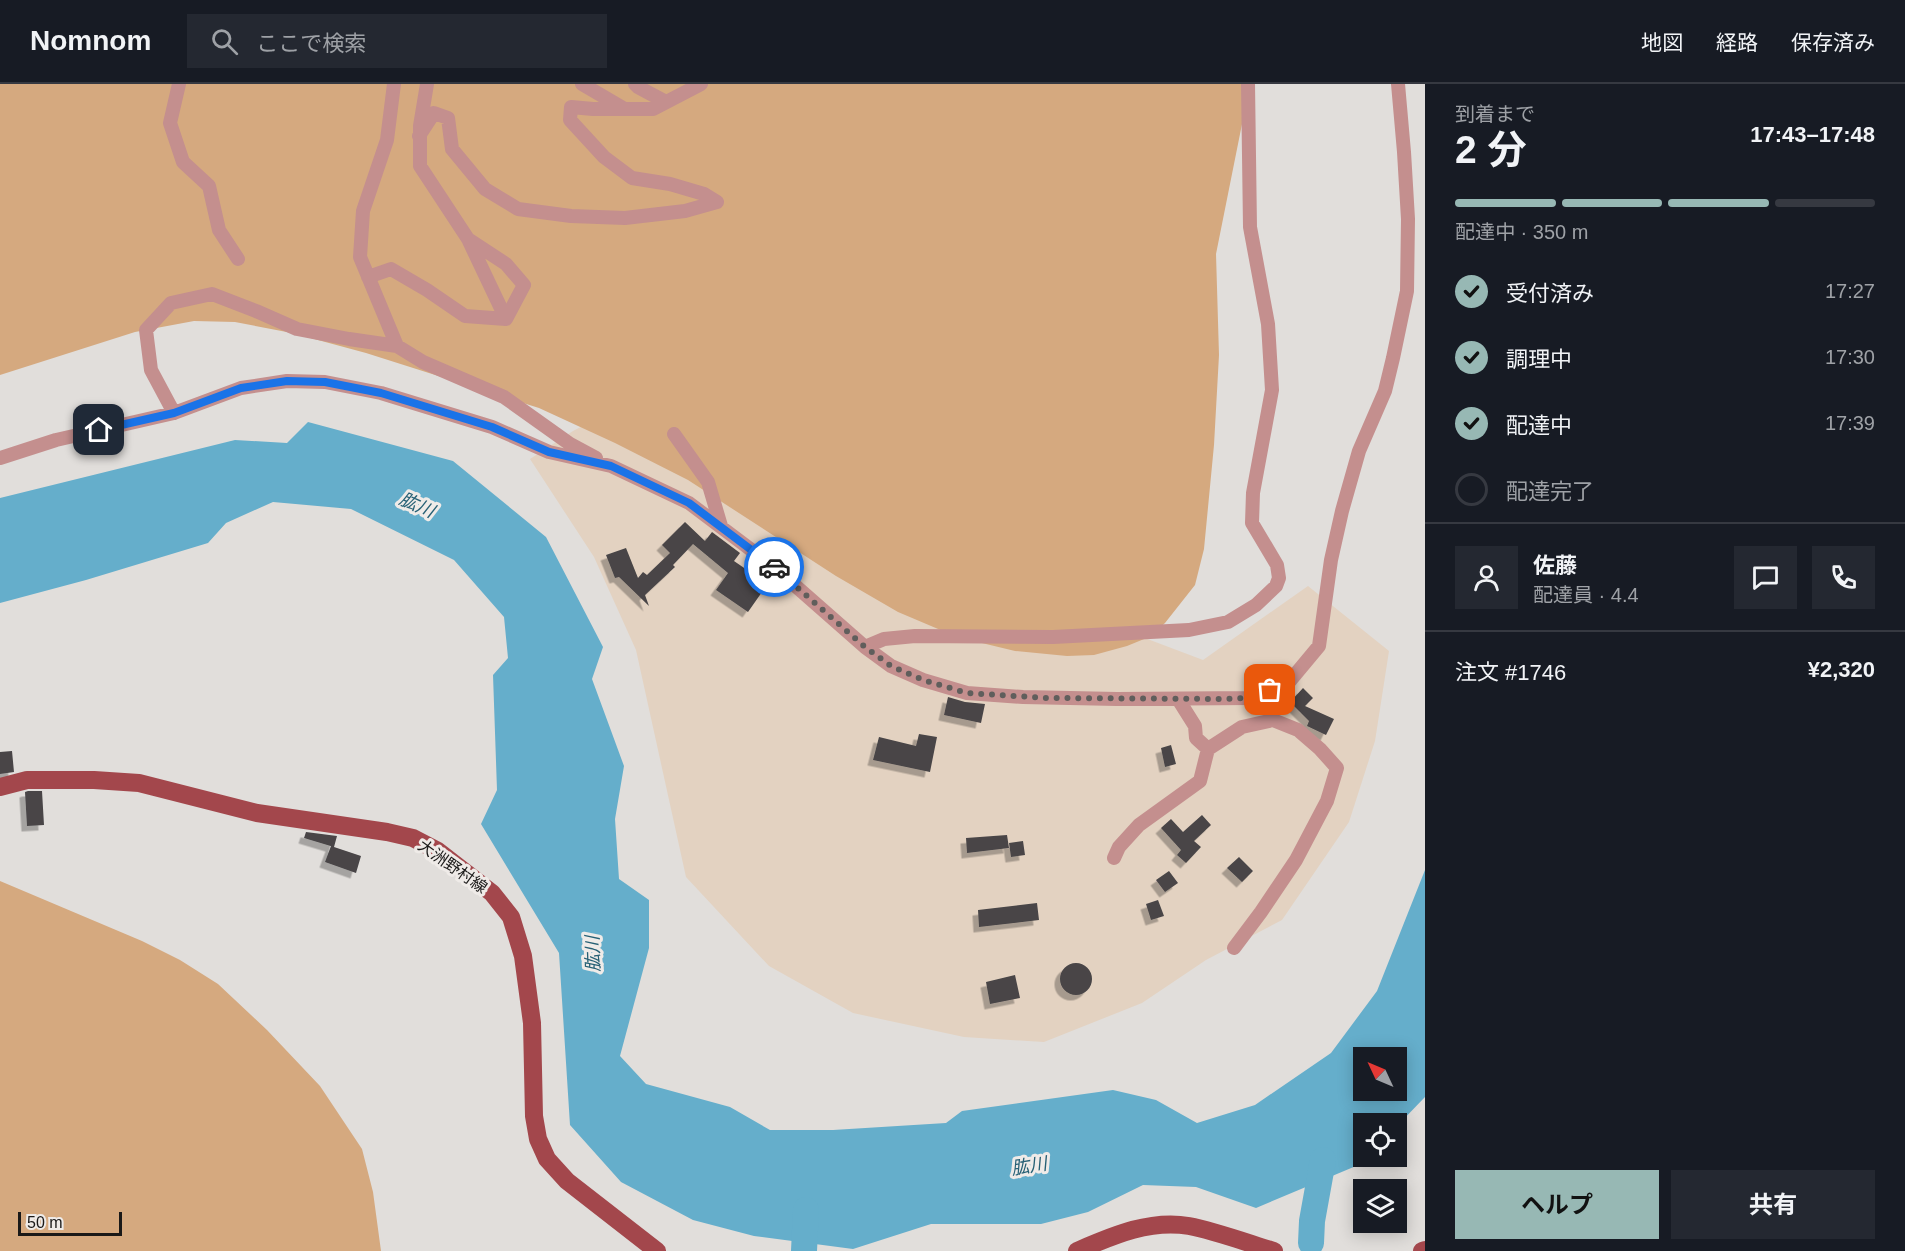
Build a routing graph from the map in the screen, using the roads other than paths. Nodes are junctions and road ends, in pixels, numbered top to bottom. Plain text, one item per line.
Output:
1 (179, 84) edge
2 (394, 84) edge
3 (428, 84) edge
4 (582, 84) edge
5 (635, 84) edge
6 (701, 84) edge
7 (1248, 84) edge
8 (1398, 84) edge
9 (666, 102) junction
10 (625, 109) junction
11 (420, 136) junction
12 (468, 239) junction
13 (238, 259) dead end
14 (368, 277) junction
15 (506, 319) junction
16 (397, 346) junction
17 (174, 413) junction
18 (674, 434) dead end
19 (0, 458) edge
20 (611, 466) junction
21 (720, 526) junction
22 (865, 647) junction
23 (1178, 699) junction
24 (1208, 749) junction
25 (0, 787) edge
26 (1114, 858) dead end
27 (1234, 948) dead end
28 (657, 1251) edge
29 (1077, 1251) edge
30 (1274, 1251) edge

1 - 13 street
2 - 14 street
3 - 11 street
4 - 10 street
5 - 9 street
6 - 9 street
7 - 22 street
8 - 23 street
9 - 10 street
10 - 11 street
11 - 12 street
12 - 15 street
12 - 15 street
14 - 15 street
14 - 16 street
16 - 17 street
16 - 20 street
17 - 19 street
17 - 20 street
18 - 21 street
20 - 21 street
21 - 22 street
22 - 23 street
23 - 24 street
24 - 26 street
24 - 27 street
25 - 28 main road, 大洲野村線
29 - 30 main road

